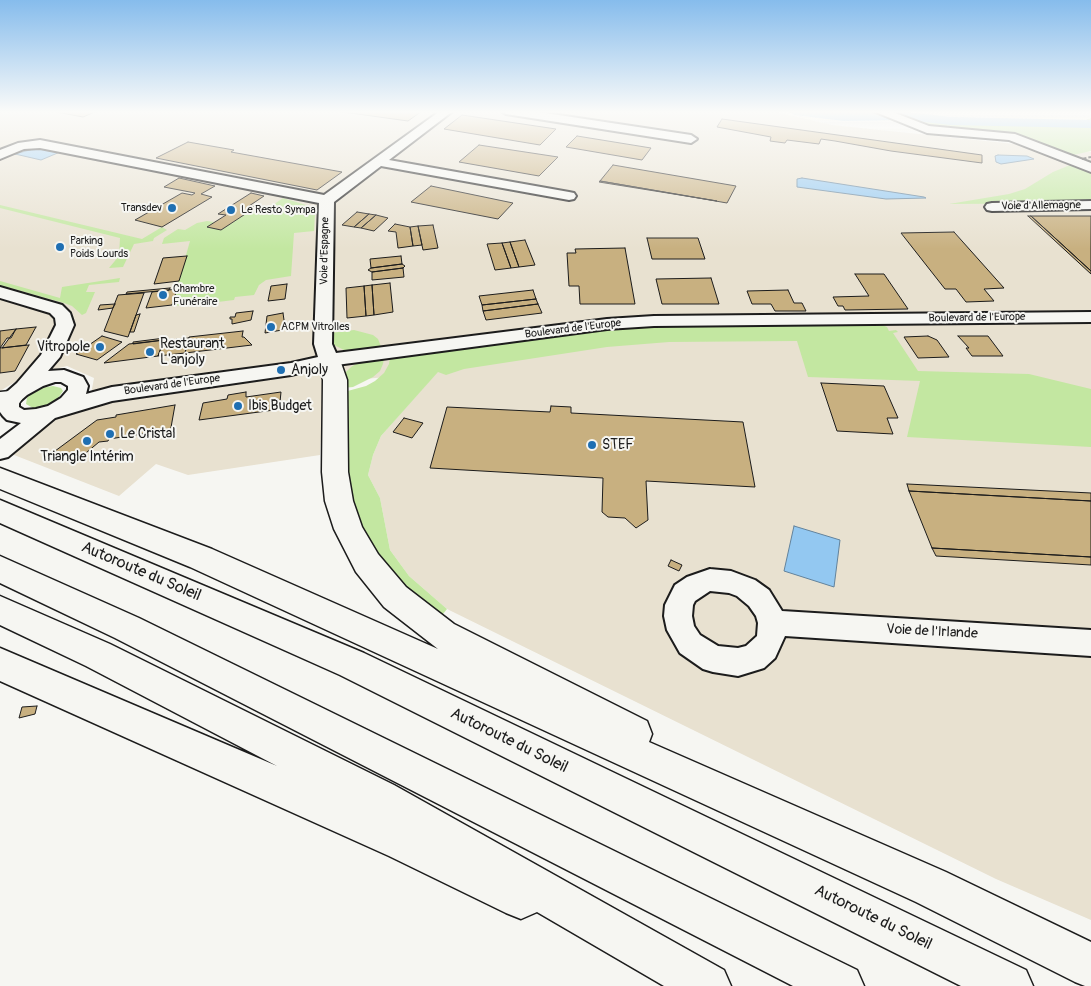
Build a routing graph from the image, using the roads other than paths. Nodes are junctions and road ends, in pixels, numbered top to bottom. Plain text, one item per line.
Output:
1 (107, 157) edge
2 (385, 157) edge
3 (1063, 157) edge
4 (378, 162) junction
5 (1091, 168) edge
6 (569, 196) dead end
7 (327, 200) junction
8 (1091, 205) edge
9 (992, 207) dead end
10 (0, 292) edge
11 (1091, 317) edge
12 (50, 357) junction
13 (329, 360) junction
14 (71, 381) junction
15 (9, 403) edge
16 (54, 411) junction
17 (1, 459) edge
18 (0, 512) edge
19 (0, 569) edge
20 (0, 610) edge
21 (772, 623) dead end
22 (1091, 643) edge
23 (0, 664) edge
24 (931, 887) junction
25 (1091, 966) edge
26 (706, 986) edge
27 (841, 986) edge
28 (1010, 986) edge

1 - 7 street
2 - 4 street, Voie d'Espagne
3 - 5 street
4 - 6 street
4 - 7 street, Voie d'Espagne
7 - 13 street, Voie d'Espagne
8 - 9 street, Voie d'Allemagne
10 - 12 street
11 - 13 street, Boulevard de l'Europe
12 - 14 street
12 - 15 street
13 - 14 street
13 - 16 street, Boulevard de l'Europe
13 - 24 main road
14 - 15 street
14 - 16 street
15 - 16 street
16 - 17 street
17 - 24 main road
18 - 28 main road, Autoroute du Soleil
19 - 27 main road
20 - 26 main road
21 - 22 street, Voie de l'Irlande
23 - 26 main road
24 - 25 main road

